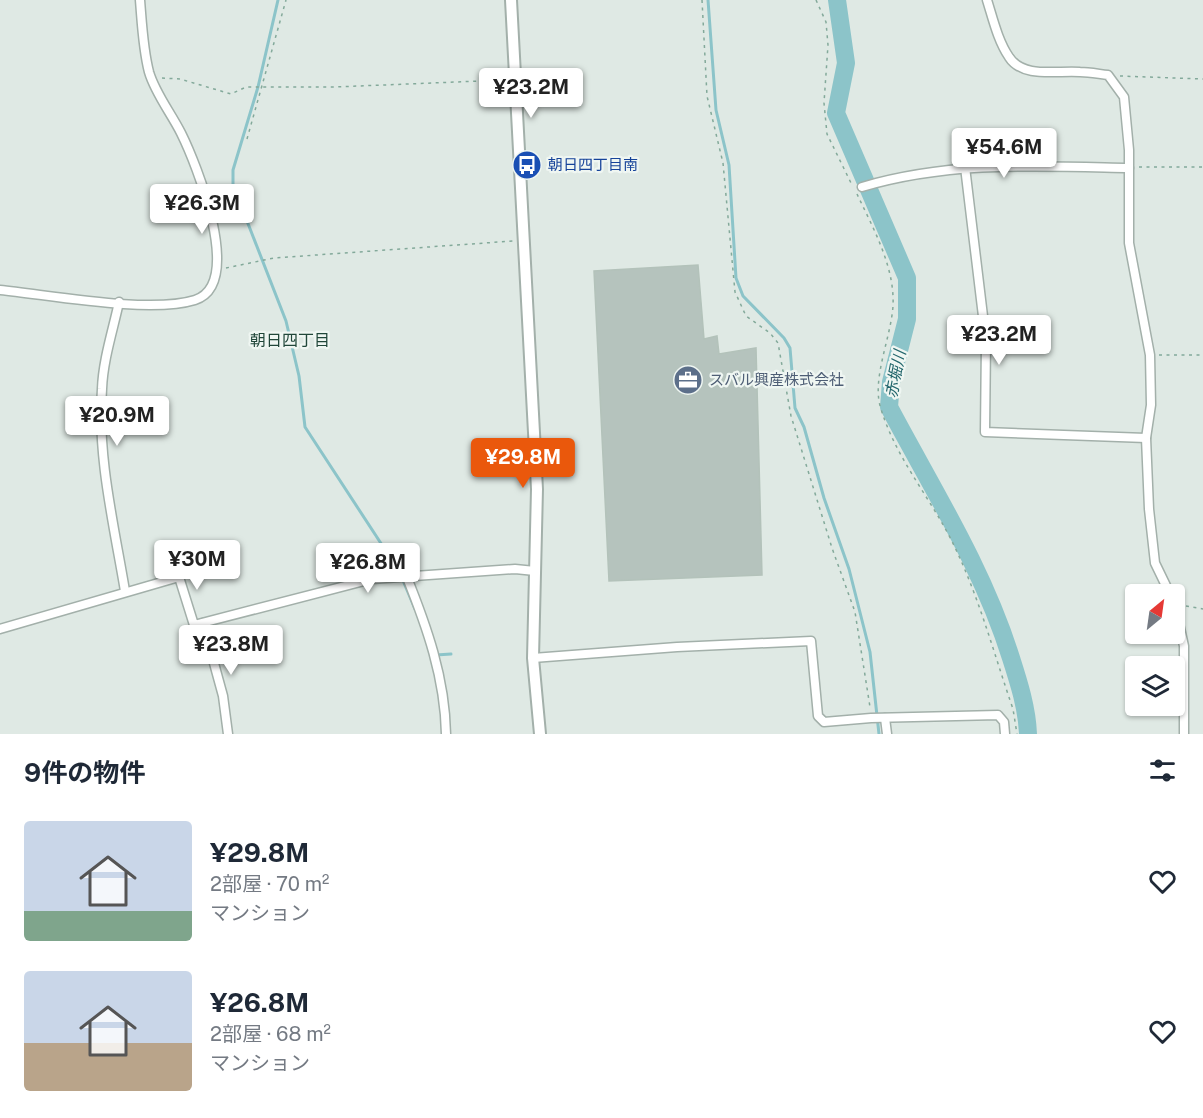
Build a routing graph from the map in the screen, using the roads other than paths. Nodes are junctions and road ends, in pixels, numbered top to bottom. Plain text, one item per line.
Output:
1 (140, 0) edge
2 (511, 0) edge
3 (987, 0) edge
4 (965, 167) junction
5 (1129, 168) junction
6 (861, 187) dead end
7 (0, 290) edge
8 (119, 302) junction
9 (1146, 438) junction
10 (536, 571) junction
11 (406, 575) junction
12 (1165, 584) edge
13 (125, 591) junction
14 (203, 623) junction
15 (0, 629) edge
16 (1184, 644) edge
17 (533, 658) junction
18 (885, 718) junction
19 (228, 734) edge
20 (446, 734) edge
21 (540, 734) edge
22 (887, 734) edge
23 (1005, 734) edge
24 (1184, 734) edge

1 - 8 street
2 - 10 street
3 - 5 street
4 - 5 street
4 - 6 street
4 - 9 street
5 - 9 street
7 - 8 street
8 - 13 street
9 - 12 street
10 - 11 street
10 - 17 street
11 - 14 street
11 - 20 street
13 - 14 street
13 - 15 street
14 - 19 street
16 - 24 street
17 - 18 street
17 - 21 street
18 - 22 street
18 - 23 street

